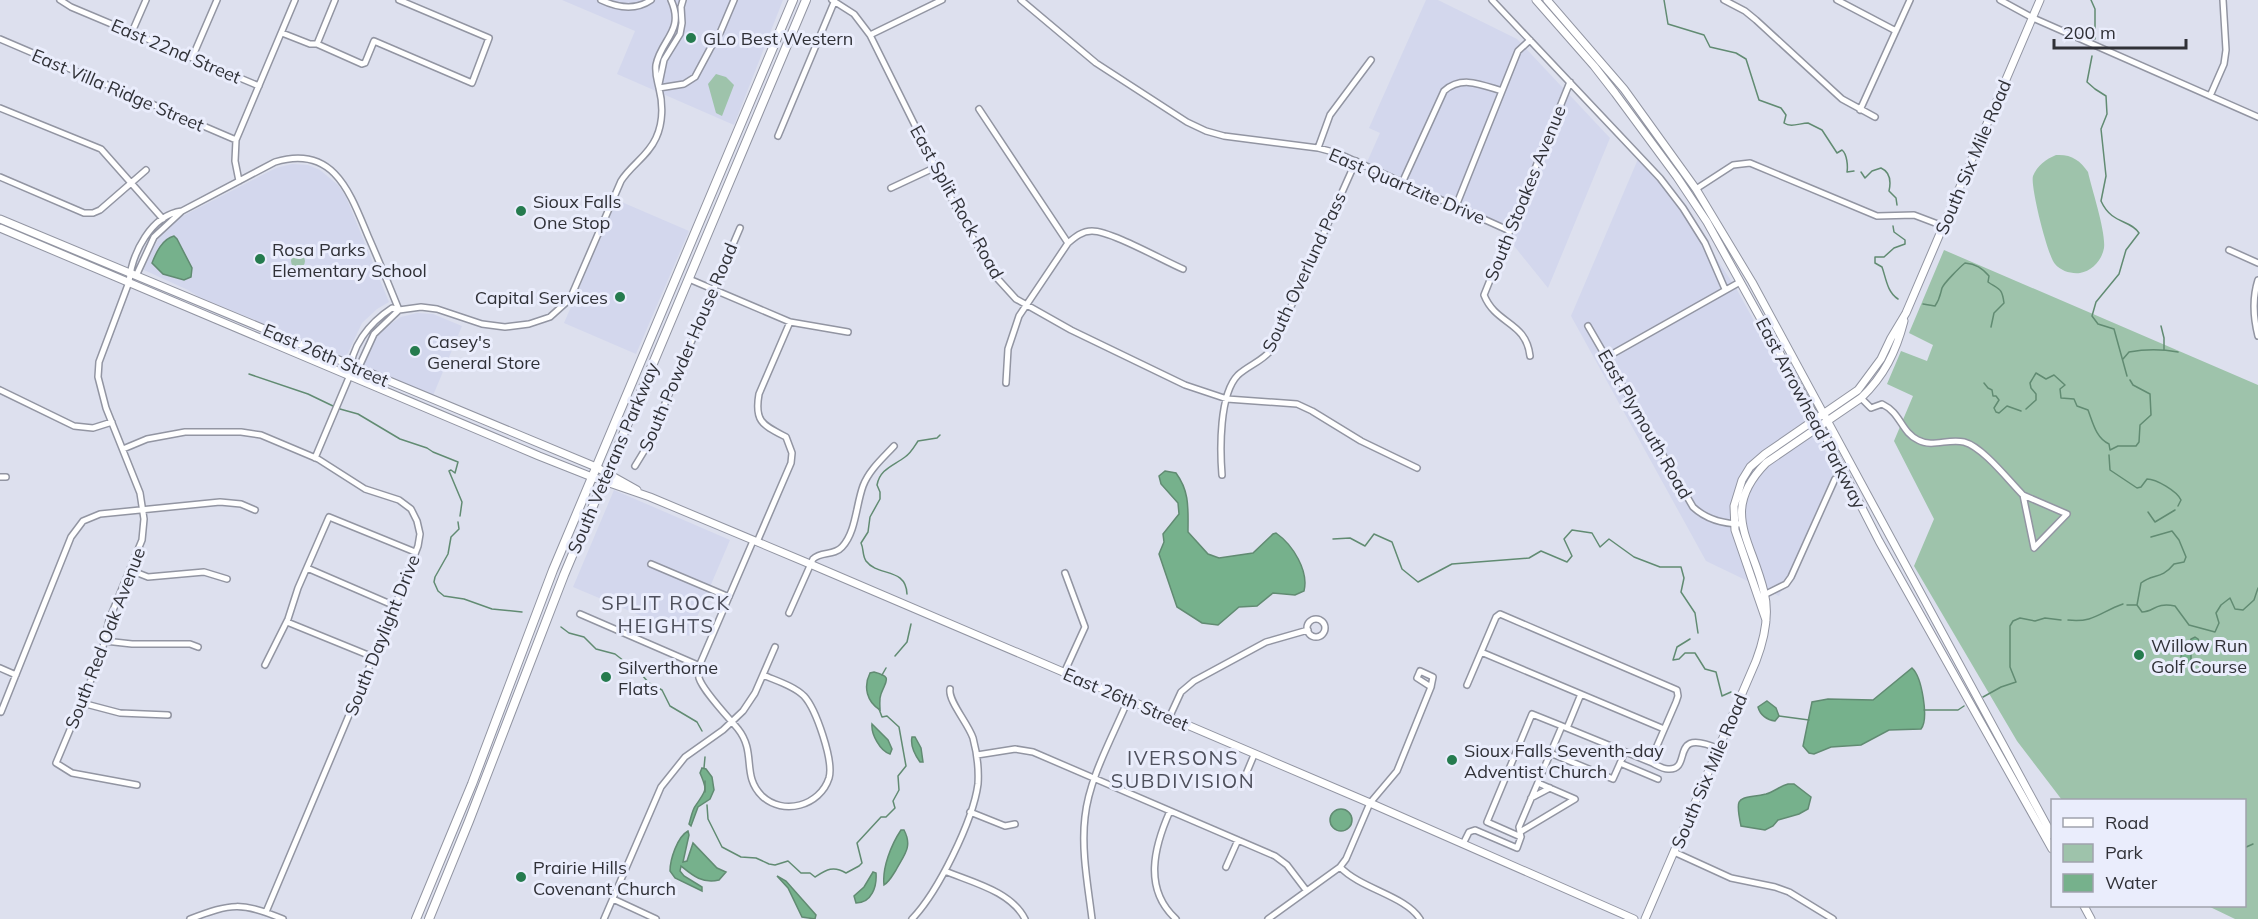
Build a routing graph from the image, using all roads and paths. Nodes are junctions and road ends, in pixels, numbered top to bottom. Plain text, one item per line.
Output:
1 (60, 0) edge
2 (146, 0) edge
3 (217, 0) edge
4 (295, 0) edge
5 (335, 0) edge
6 (399, 0) edge
7 (601, 0) edge
8 (651, 0) edge
9 (671, 0) edge
10 (683, 0) edge
11 (734, 0) edge
12 (793, 0) edge
13 (806, 0) edge
14 (834, 0) edge
15 (942, 0) edge
16 (1021, 0) edge
17 (1492, 0) edge
18 (1536, 0) edge
19 (1547, 0) edge
20 (1724, 0) edge
21 (1837, 0) edge
22 (1910, 0) edge
23 (2000, 0) edge
24 (2040, 0) edge
25 (2223, 0) edge
26 (2033, 18) junction
27 (1896, 30) junction
28 (132, 32) junction
29 (282, 33) junction
30 (870, 35) junction
31 (0, 39) edge
32 (1530, 40) junction
33 (316, 44) junction
34 (192, 58) junction
35 (1371, 60) dead end
36 (1570, 82) junction
37 (259, 86) junction
38 (659, 87) junction
39 (1502, 91) junction
40 (2210, 96) junction
41 (0, 108) edge
42 (979, 109) dead end
43 (1860, 110) junction
44 (1633, 117) junction
45 (1875, 117) dead end
46 (2258, 117) edge
47 (778, 136) dead end
48 (236, 140) junction
49 (1318, 148) junction
50 (1356, 161) junction
51 (936, 167) junction
52 (146, 170) dead end
53 (0, 177) edge
54 (239, 181) junction
55 (131, 183) junction
56 (1402, 183) junction
57 (891, 188) dead end
58 (1696, 189) junction
59 (1456, 206) junction
60 (182, 211) junction
61 (162, 218) junction
62 (0, 219) edge
63 (167, 224) junction
64 (1943, 226) junction
65 (0, 228) edge
66 (740, 228) dead end
67 (1510, 231) junction
68 (1068, 243) junction
69 (2229, 250) dead end
70 (2258, 263) edge
71 (1183, 269) dead end
72 (133, 274) junction
73 (689, 279) junction
74 (2258, 280) edge
75 (129, 282) junction
76 (1740, 282) junction
77 (713, 289) junction
78 (1725, 289) junction
79 (1025, 305) junction
80 (399, 310) junction
81 (1906, 313) junction
82 (790, 322) junction
83 (1776, 326) junction
84 (1588, 327) dead end
85 (848, 332) dead end
86 (2258, 336) edge
87 (1530, 356) dead end
88 (1607, 357) junction
89 (350, 365) junction
90 (358, 369) junction
91 (350, 375) junction
92 (1006, 383) dead end
93 (0, 391) edge
94 (1861, 398) junction
95 (1227, 399) junction
96 (1824, 413) junction
97 (1815, 419) junction
98 (1828, 420) junction
99 (112, 422) junction
100 (1820, 426) junction
101 (894, 446) dead end
102 (123, 448) junction
103 (315, 458) junction
104 (635, 466) dead end
105 (596, 467) junction
106 (1418, 468) dead end
107 (607, 473) junction
108 (1222, 475) dead end
109 (592, 477) junction
110 (1835, 479) dead end
111 (603, 481) junction
112 (2023, 495) junction
113 (650, 497) junction
114 (143, 510) junction
115 (255, 510) dead end
116 (1738, 524) junction
117 (755, 542) junction
118 (415, 552) junction
119 (651, 564) dead end
120 (810, 564) junction
121 (307, 568) junction
122 (130, 570) junction
123 (1065, 573) dead end
124 (227, 579) dead end
125 (1765, 594) junction
126 (729, 597) junction
127 (1758, 599) junction
128 (395, 606) junction
129 (789, 613) dead end
130 (580, 614) dead end
131 (1766, 620) junction
132 (287, 622) junction
133 (1308, 630) dead end
134 (105, 641) junction
135 (198, 647) dead end
136 (775, 647) dead end
137 (1481, 652) junction
138 (374, 657) junction
139 (266, 665) dead end
140 (700, 666) junction
141 (0, 668) edge
142 (1064, 673) junction
143 (16, 675) junction
144 (763, 675) junction
145 (1467, 685) dead end
146 (1431, 687) dead end
147 (950, 689) dead end
148 (1581, 694) junction
149 (1128, 700) junction
150 (82, 704) junction
151 (1, 712) edge
152 (168, 715) dead end
153 (1169, 718) junction
154 (732, 722) junction
155 (1564, 727) junction
156 (1664, 729) junction
157 (1719, 749) junction
158 (1625, 752) junction
159 (1550, 753) junction
160 (977, 755) junction
161 (1254, 755) junction
162 (1650, 762) junction
163 (1620, 764) junction
164 (1095, 779) junction
165 (1658, 779) dead end
166 (1538, 783) junction
167 (137, 785) dead end
168 (1241, 786) dead end
169 (1550, 788) junction
170 (1531, 798) junction
171 (1370, 803) junction
172 (1170, 811) junction
173 (970, 812) junction
174 (1015, 824) dead end
175 (2051, 833) edge
176 (1521, 834) junction
177 (1238, 840) junction
178 (1463, 844) junction
179 (2051, 847) edge
180 (1674, 852) junction
181 (1226, 867) dead end
182 (1340, 867) junction
183 (945, 870) junction
184 (1306, 890) junction
185 (613, 899) junction
186 (266, 912) junction
187 (190, 919) edge
188 (283, 919) edge
189 (416, 919) edge
190 (429, 919) edge
191 (604, 919) edge
192 (656, 919) edge
193 (912, 919) edge
194 (1025, 919) edge
195 (1092, 919) edge
196 (1174, 919) edge
197 (1268, 919) edge
198 (1420, 919) edge
199 (1634, 919) edge
200 (1645, 919) edge
201 (1833, 919) edge

1 - 28 street, East 22nd Street
2 - 28 street
3 - 34 street
4 - 29 street
5 - 33 street
6 - 33 street
7 - 8 street
9 - 38 street
10 - 38 street
11 - 38 street
12 - 105 highway, South Veterans Parkway
13 - 73 highway, South Veterans Parkway
14 - 30 street, East Split Rock Road
14 - 47 street
15 - 30 street
16 - 49 street, East Quartzite Drive
17 - 32 street
18 - 44 main road, East Arrowhead Parkway
19 - 58 main road, East Arrowhead Parkway
20 - 43 street
21 - 27 street
22 - 27 street
23 - 26 street
24 - 26 main road, South Six Mile Road
25 - 40 street
26 - 40 street
26 - 64 main road, South Six Mile Road
27 - 43 street
28 - 34 street, East 22nd Street
29 - 33 street
29 - 37 street
30 - 51 street, East Split Rock Road
31 - 48 street, East Villa Ridge Street
32 - 36 street
32 - 39 street
34 - 37 street, East 22nd Street
35 - 49 street
36 - 67 street, South Stoakes Avenue
36 - 78 street
37 - 48 street
38 - 80 street
39 - 56 street
39 - 59 street
40 - 46 street
41 - 55 street
42 - 68 street
43 - 45 street
44 - 58 main road
44 - 76 main road, East Arrowhead Parkway
48 - 54 street
49 - 50 street, East Quartzite Drive
50 - 56 street, East Quartzite Drive
50 - 95 street, South Overlund Pass
51 - 57 street
51 - 79 street, East Split Rock Road
52 - 55 street
53 - 55 street
54 - 60 street
54 - 80 street
55 - 61 street
56 - 59 street, East Quartzite Drive
58 - 64 street
58 - 83 main road, East Arrowhead Parkway
59 - 67 street, East Quartzite Drive
60 - 61 street
60 - 63 street
61 - 63 street
61 - 72 street
62 - 72 main road, East 26th Street
63 - 72 street
64 - 81 main road, South Six Mile Road
65 - 75 main road, East 26th Street
66 - 77 street, South Powder House Road
67 - 87 street, South Stoakes Avenue
68 - 71 street
68 - 79 street
69 - 70 street
72 - 75 street
72 - 89 main road, East 26th Street
73 - 77 street
73 - 107 highway, South Veterans Parkway
74 - 86 street
75 - 91 main road, East 26th Street
75 - 99 street, South Red Oak Avenue
76 - 78 street
76 - 83 main road
76 - 97 main road, East Arrowhead Parkway
77 - 82 street
77 - 104 street, South Powder House Road
78 - 88 street
79 - 92 street
79 - 95 street, East Split Rock Road
80 - 89 street
80 - 90 street
81 - 94 main road, South Six Mile Road
81 - 96 main road, South Six Mile Road
82 - 85 street
82 - 117 street
83 - 96 main road, East Arrowhead Parkway
84 - 88 street, East Plymouth Road
88 - 116 street, East Plymouth Road
89 - 90 main road, East 26th Street
89 - 91 street
90 - 91 street
90 - 105 main road, East 26th Street
91 - 103 street
91 - 109 main road, East 26th Street
93 - 99 street
94 - 98 main road, South Six Mile Road
94 - 112 street
95 - 106 street, East Split Rock Road
95 - 108 street, South Overlund Pass
96 - 97 main road, South Six Mile Road
96 - 98 main road, East Arrowhead Parkway
97 - 100 main road, East Arrowhead Parkway
97 - 116 main road, South Six Mile Road
98 - 100 main road, South Six Mile Road
98 - 175 main road, East Arrowhead Parkway
99 - 102 street, South Red Oak Avenue
100 - 116 main road, South Six Mile Road
100 - 179 main road, East Arrowhead Parkway
101 - 120 street
102 - 103 street, South Daylight Drive
102 - 114 street, South Red Oak Avenue
103 - 118 street, South Daylight Drive
105 - 107 main road, East 26th Street
105 - 109 highway, South Veterans Parkway
107 - 111 highway, South Veterans Parkway
107 - 113 main road, East 26th Street
109 - 111 main road, East 26th Street
109 - 189 highway, South Veterans Parkway
110 - 125 street
111 - 113 main road, East 26th Street
111 - 190 highway, South Veterans Parkway
112 - 112 street
113 - 117 main road, East 26th Street
114 - 115 street
114 - 122 street, South Red Oak Avenue
114 - 143 street
116 - 125 main road, South Six Mile Road
116 - 127 main road, South Six Mile Road
117 - 120 main road, East 26th Street
117 - 126 street
118 - 121 street
118 - 128 street, South Daylight Drive
119 - 126 street
120 - 129 street
120 - 142 main road, East 26th Street
121 - 128 street
121 - 132 street
122 - 124 street
122 - 134 street, South Red Oak Avenue
123 - 142 street
125 - 127 street
125 - 131 main road, South Six Mile Road
126 - 140 street
127 - 131 main road, South Six Mile Road
128 - 138 street, South Daylight Drive
130 - 140 street
131 - 157 main road, South Six Mile Road
132 - 138 street
132 - 139 street
133 - 153 street
134 - 135 street
134 - 150 street, South Red Oak Avenue
136 - 144 street
137 - 145 street
137 - 148 street
137 - 156 street
138 - 186 street, South Daylight Drive
140 - 154 street
141 - 143 street
142 - 149 main road, East 26th Street
143 - 151 street
144 - 154 street
144 - 154 street
146 - 171 street
147 - 160 street
148 - 155 street
148 - 156 street
149 - 153 main road, East 26th Street
149 - 164 street
150 - 152 street
150 - 167 street, South Red Oak Avenue
153 - 161 main road, East 26th Street
154 - 185 street
155 - 158 street
155 - 159 street
155 - 176 street
156 - 162 street
157 - 162 street
157 - 180 main road, South Six Mile Road
158 - 162 street
158 - 163 street
159 - 163 street
159 - 166 street
160 - 164 street
160 - 173 street
161 - 168 street
161 - 171 main road, East 26th Street
163 - 165 street
164 - 172 street
164 - 195 street
166 - 169 street
166 - 170 street
169 - 170 street
169 - 176 street
170 - 176 street
171 - 178 main road, East 26th Street
171 - 182 street
172 - 177 street
172 - 196 street
173 - 174 street
173 - 183 street
176 - 178 street
177 - 181 street
177 - 184 street
178 - 199 main road, East 26th Street
180 - 200 main road, South Six Mile Road
180 - 201 street
182 - 184 street
182 - 198 street
183 - 193 street
183 - 194 street
184 - 197 street
185 - 191 street
185 - 192 street
186 - 187 street
186 - 188 street

